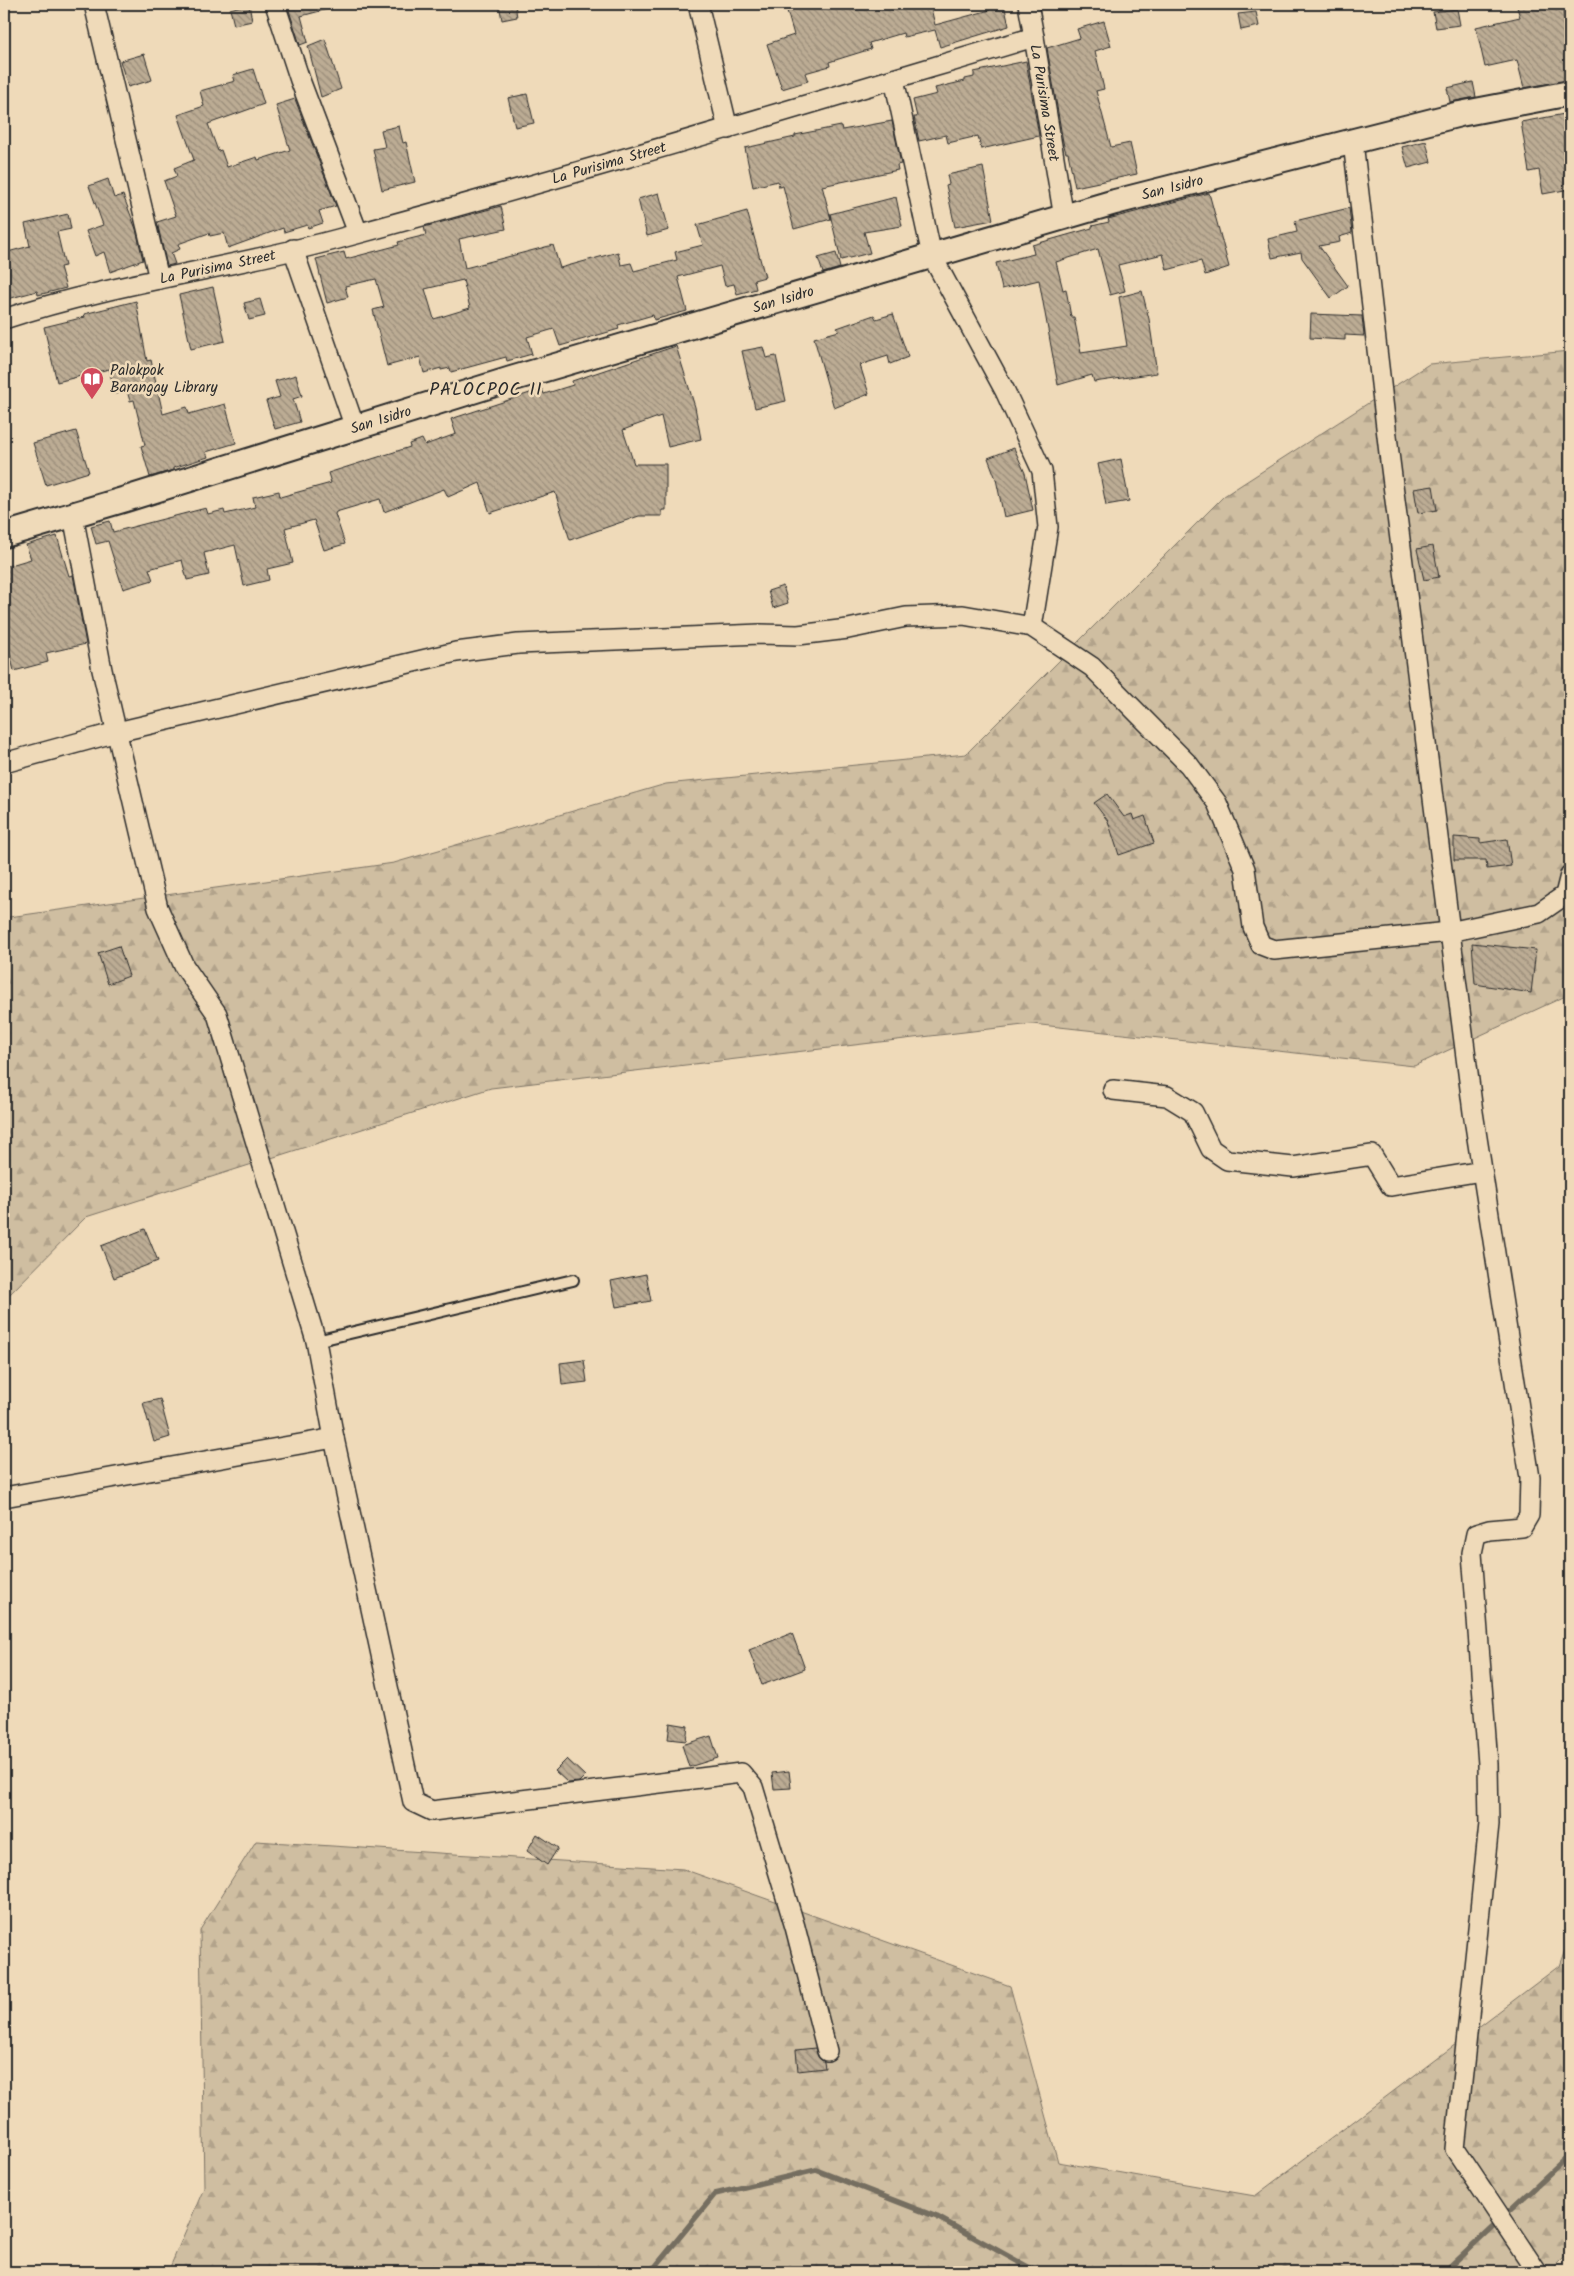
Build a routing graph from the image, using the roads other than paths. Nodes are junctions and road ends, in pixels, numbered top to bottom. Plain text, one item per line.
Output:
1 (94, 4) edge
2 (275, 4) edge
3 (698, 4) edge
4 (1028, 4) edge
5 (1034, 37) junction
6 (894, 79) junction
7 (1570, 93) edge
8 (728, 129) junction
9 (1353, 142) junction
10 (1064, 218) junction
11 (358, 233) junction
12 (292, 249) junction
13 (932, 256) junction
14 (159, 279) junction
15 (4, 319) edge
16 (356, 428) junction
17 (73, 515) junction
18 (4, 535) edge
19 (1032, 627) junction
20 (117, 732) junction
21 (4, 763) edge
22 (1570, 875) edge
23 (1449, 932) junction
24 (1113, 1090) dead end
25 (1482, 1171) junction
26 (573, 1280) dead end
27 (316, 1341) junction
28 (334, 1438) junction
29 (4, 1497) edge
30 (827, 2051) dead end
31 (1537, 2272) edge

1 - 14 street
2 - 11 street
3 - 8 street
4 - 5 street
5 - 6 street, La Purisima Street
5 - 10 street, La Purisima Street
6 - 8 street, La Purisima Street
6 - 13 street
7 - 9 street, San Isidro
8 - 11 street, La Purisima Street
9 - 10 street, San Isidro
9 - 23 street
10 - 13 street, San Isidro
11 - 12 street, La Purisima Street
12 - 14 street, La Purisima Street
12 - 16 street
13 - 16 street, San Isidro
13 - 19 street
14 - 15 street, La Purisima Street
16 - 17 street, San Isidro
17 - 18 street, San Isidro
17 - 20 street
19 - 20 street
19 - 23 street
20 - 21 street
20 - 27 street
22 - 23 street
23 - 25 street
24 - 25 street
25 - 31 street
26 - 27 lane
27 - 28 street
28 - 29 street
28 - 30 street

